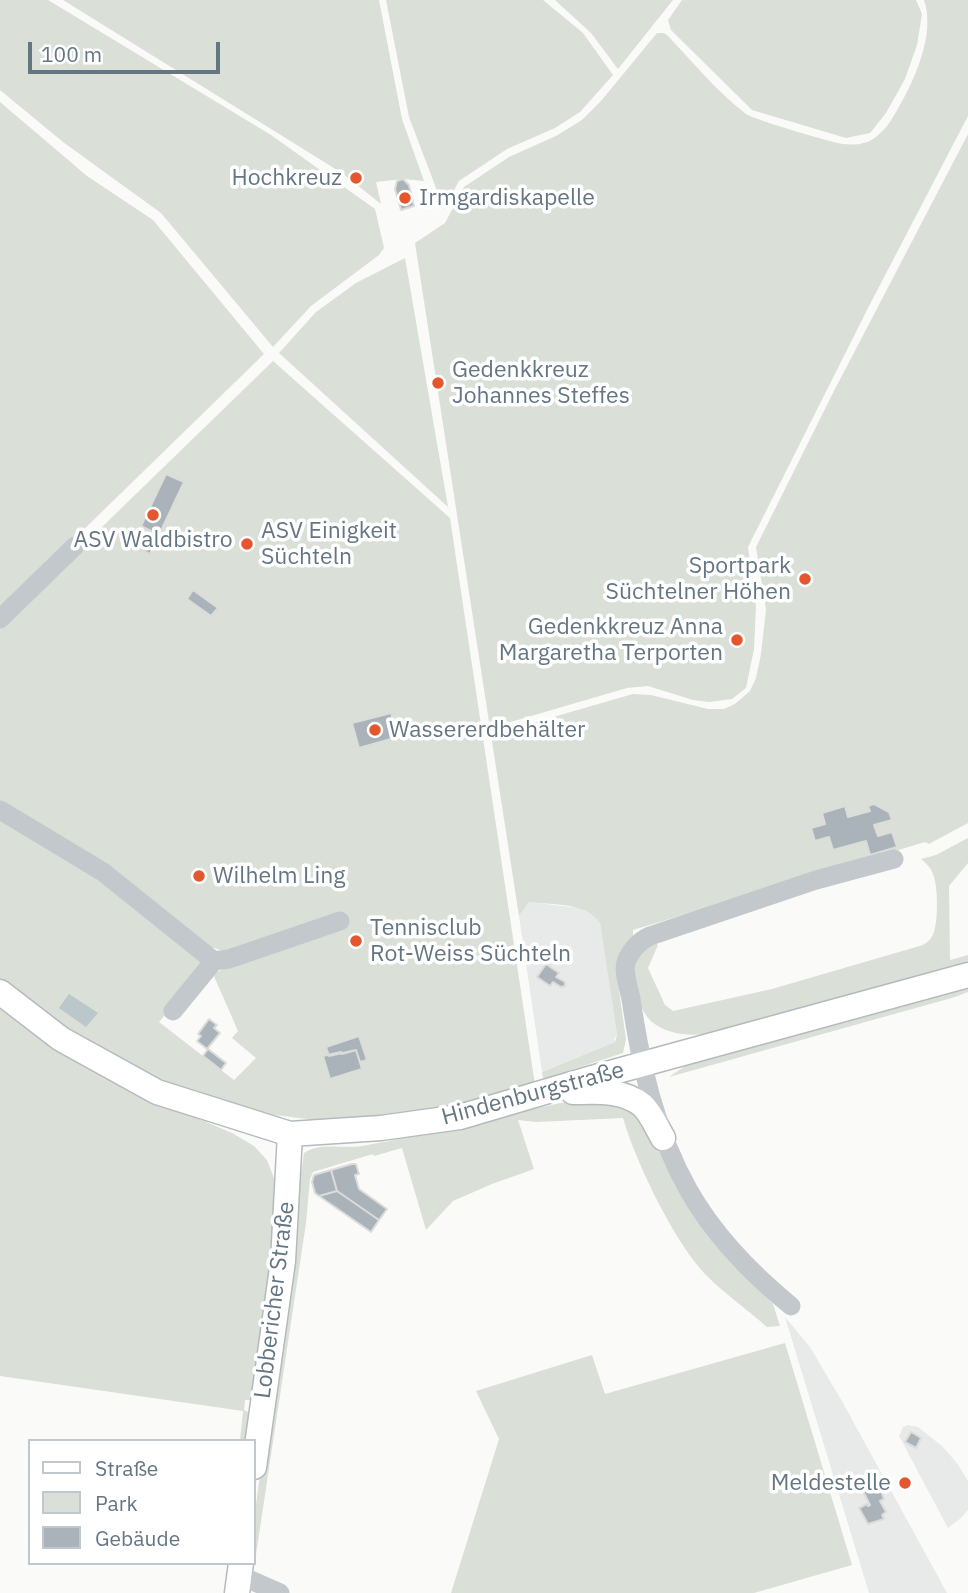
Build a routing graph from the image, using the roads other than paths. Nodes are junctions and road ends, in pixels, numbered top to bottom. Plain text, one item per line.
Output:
1 (75, 546) dead end
2 (0, 619) edge
3 (0, 810) edge
4 (894, 859) dead end
5 (340, 921) dead end
6 (215, 961) junction
7 (968, 975) edge
8 (0, 992) edge
9 (173, 1011) dead end
10 (641, 1065) junction
11 (541, 1093) junction
12 (290, 1133) junction
13 (663, 1138) junction
14 (791, 1306) dead end
15 (256, 1453) edge
16 (239, 1577) edge
17 (280, 1593) edge

1 - 2 street
3 - 6 street
4 - 10 street, Hindenburgstraße
5 - 6 street
6 - 9 street
7 - 10 main road, Hindenburgstraße
8 - 12 main road, Hindenburgstraße
10 - 11 main road, Hindenburgstraße
10 - 13 street, Hindenburgstraße
11 - 12 main road, Hindenburgstraße
11 - 13 main road
12 - 15 main road, Lobbericher Straße
13 - 14 street, Hindenburgstraße
16 - 17 street

